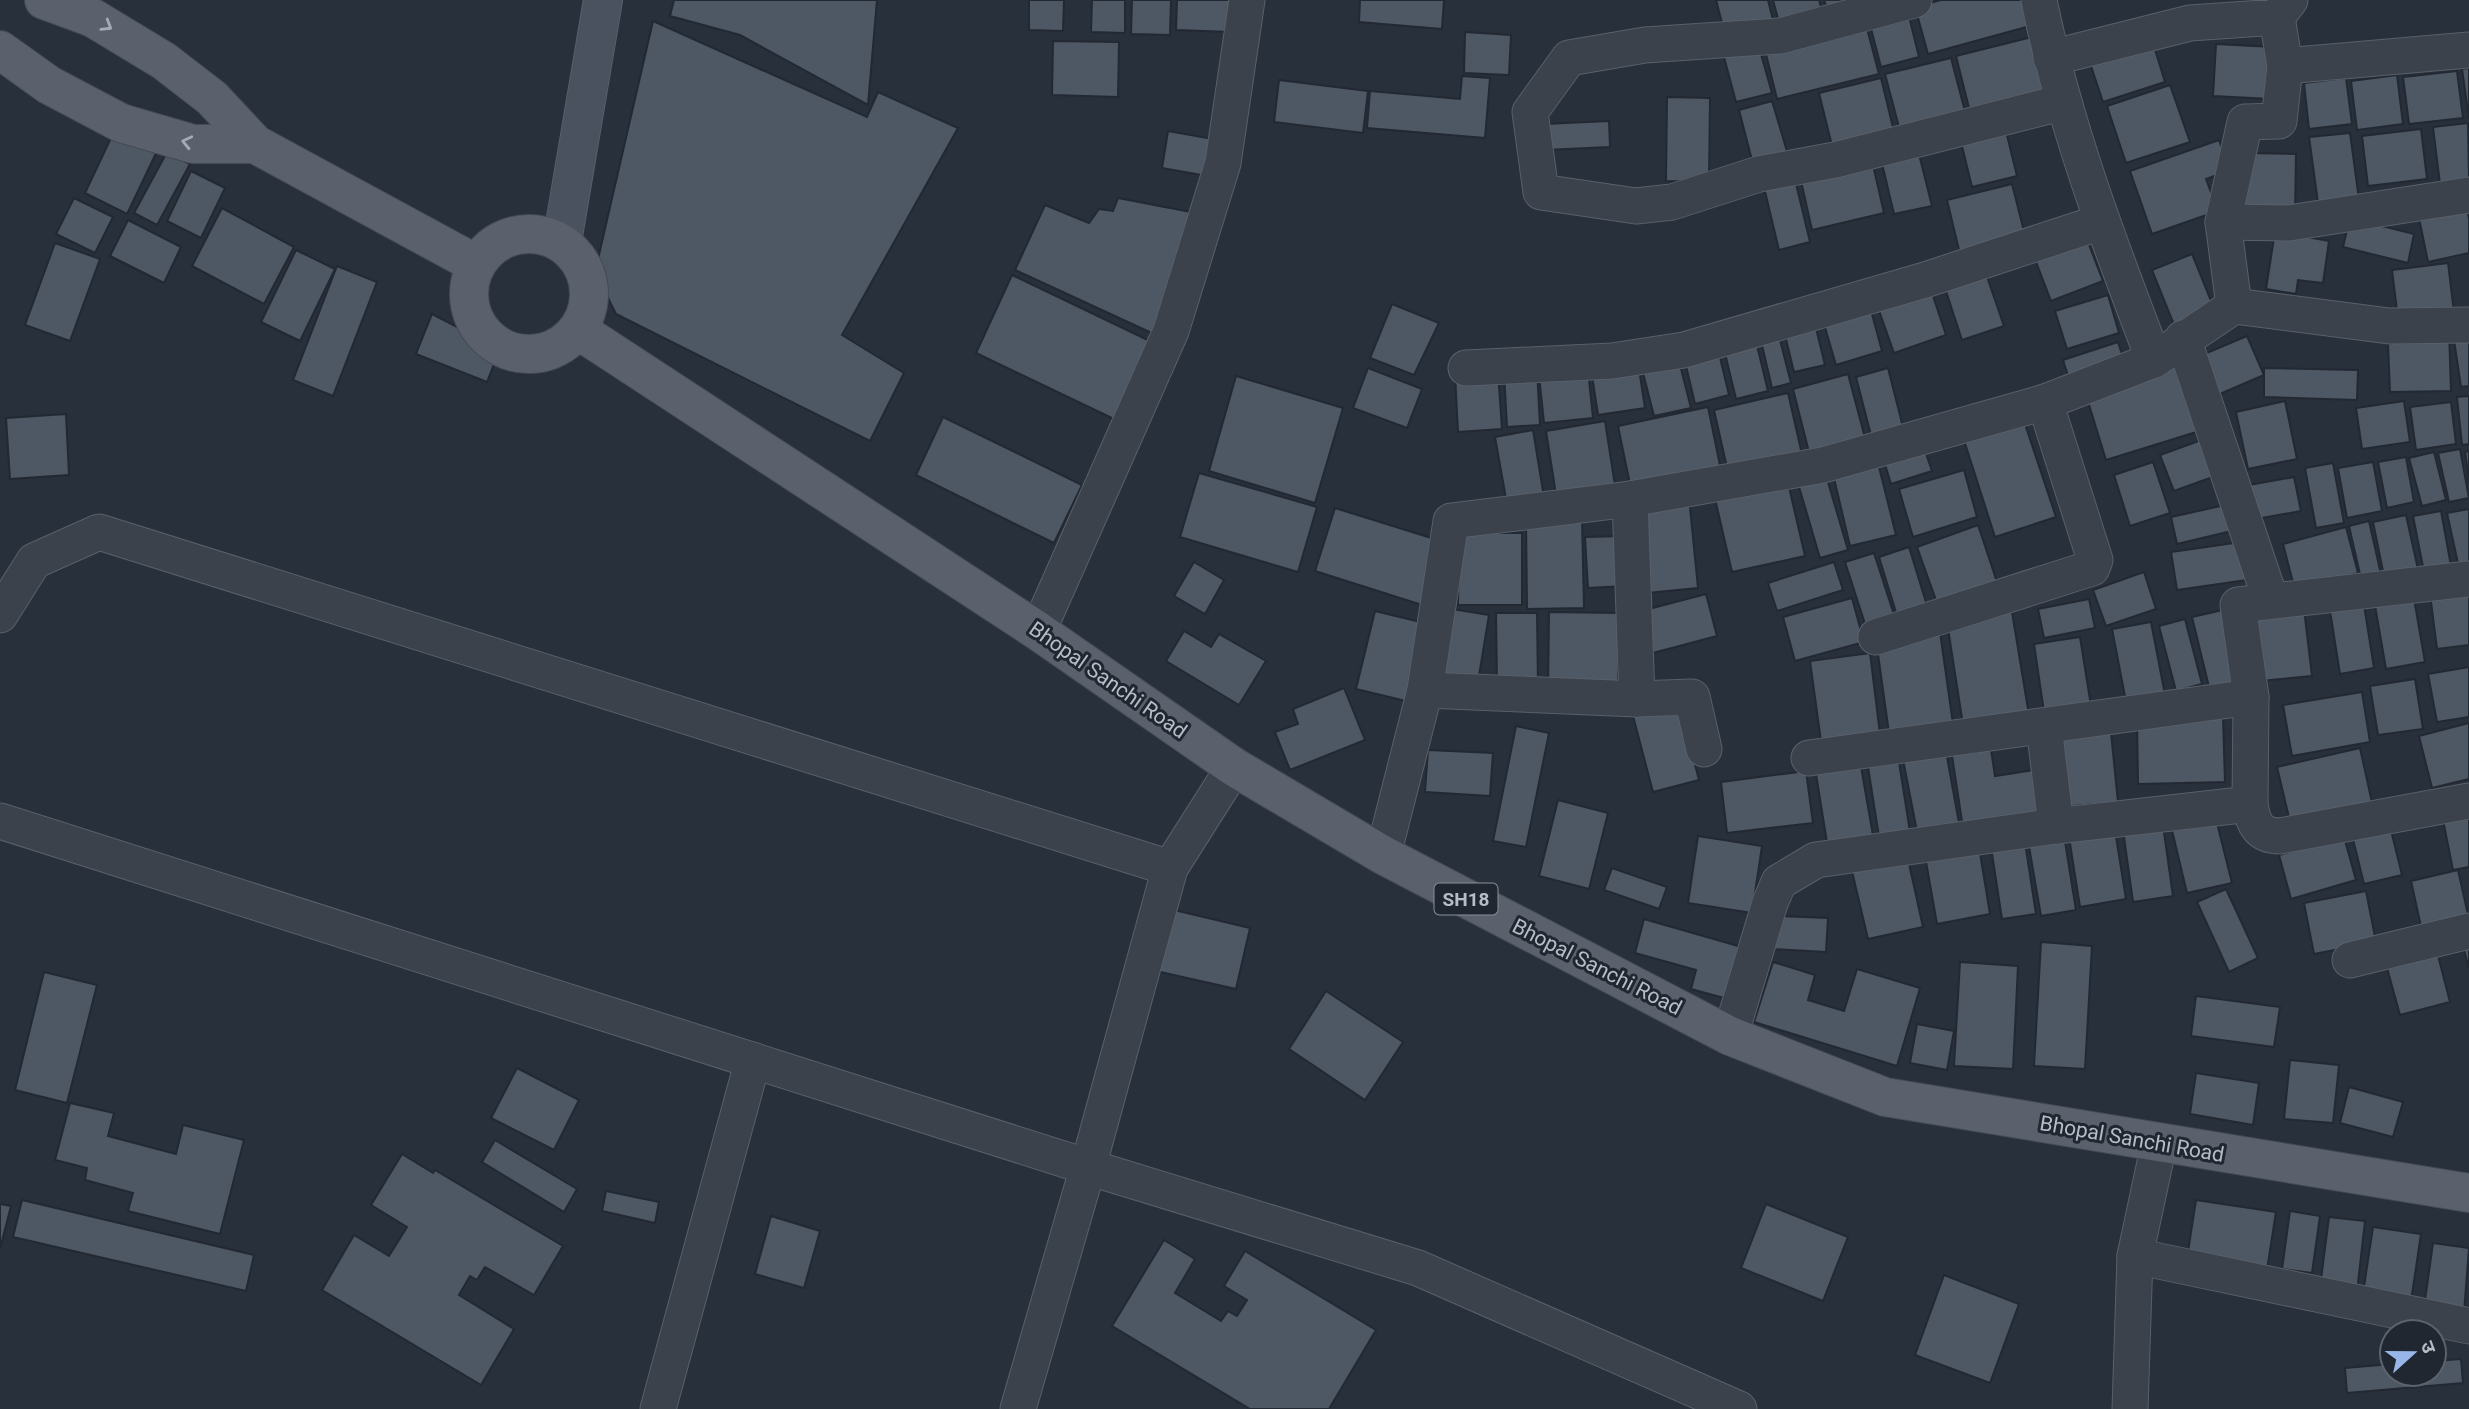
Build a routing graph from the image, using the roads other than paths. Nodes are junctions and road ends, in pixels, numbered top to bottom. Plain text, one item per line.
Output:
1 (44, 0) edge
2 (603, 0) edge
3 (1247, 0) edge
4 (1914, 0) edge
5 (2039, 0) edge
6 (2283, 9) edge
7 (2189, 12) edge
8 (0, 50) edge
9 (2469, 50) edge
10 (2051, 58) junction
11 (2285, 66) junction
12 (2064, 102) junction
13 (255, 144) junction
14 (2469, 195) edge
15 (2101, 222) junction
16 (2224, 222) junction
17 (562, 242) junction
18 (476, 264) junction
19 (2234, 306) junction
20 (2469, 324) edge
21 (578, 330) junction
22 (2183, 338) junction
23 (2154, 360) junction
24 (1466, 368) dead end
25 (2045, 402) junction
26 (1630, 499) junction
27 (2469, 579) edge
28 (2271, 601) junction
29 (0, 615) edge
30 (1038, 631) junction
31 (1876, 637) dead end
32 (1425, 690) junction
33 (2251, 698) junction
34 (1637, 699) junction
35 (2044, 726) junction
36 (1704, 749) dead end
37 (1809, 758) dead end
38 (1234, 768) junction
39 (2469, 801) edge
40 (2250, 804) junction
41 (0, 821) edge
42 (2056, 826) junction
43 (1382, 855) junction
44 (1170, 868) junction
45 (2469, 932) edge
46 (2350, 960) dead end
47 (1730, 1036) junction
48 (753, 1060) junction
49 (2159, 1144) junction
50 (1088, 1167) junction
51 (2469, 1193) edge
52 (2135, 1256) junction
53 (2469, 1326) edge
54 (657, 1409) edge
55 (1018, 1409) edge
56 (1739, 1409) edge
57 (2130, 1409) edge

1 -> 13 main road
2 - 17 main road
3 - 30 street
4 - 12 street
5 - 10 street
6 - 7 street
6 - 11 street
7 - 10 street
13 -> 8 main road
9 - 11 street
10 - 12 street
11 - 16 street
12 - 15 street
13 - 18 main road
14 - 16 street
15 - 23 street
15 - 24 street
16 - 19 street
17 - 18 main road
17 - 21 main road
18 - 21 main road
19 - 20 street
19 - 22 street
21 - 30 main road, Bhopal Sanchi Road / SH18
22 - 23 street
22 - 28 street
23 - 25 street
25 - 26 street
25 - 31 street
26 - 32 street
26 - 34 street
27 - 28 street
28 - 33 street
29 - 44 street
30 - 38 main road, Bhopal Sanchi Road / SH18
32 - 34 street
32 - 43 street
33 - 35 street
33 - 40 street
34 - 36 street
35 - 37 street
35 - 42 street
38 - 43 main road, Bhopal Sanchi Road / SH18
38 - 44 street
39 - 40 street
40 - 42 street
41 - 48 street
42 - 47 street
43 - 47 main road, Bhopal Sanchi Road / SH18
44 - 50 street
45 - 46 street
47 - 49 main road, Bhopal Sanchi Road / SH18
48 - 50 street
48 - 54 street
49 - 51 main road, Bhopal Sanchi Road / SH18
49 - 52 street
50 - 55 street
50 - 56 street
52 - 53 street
52 - 57 street

